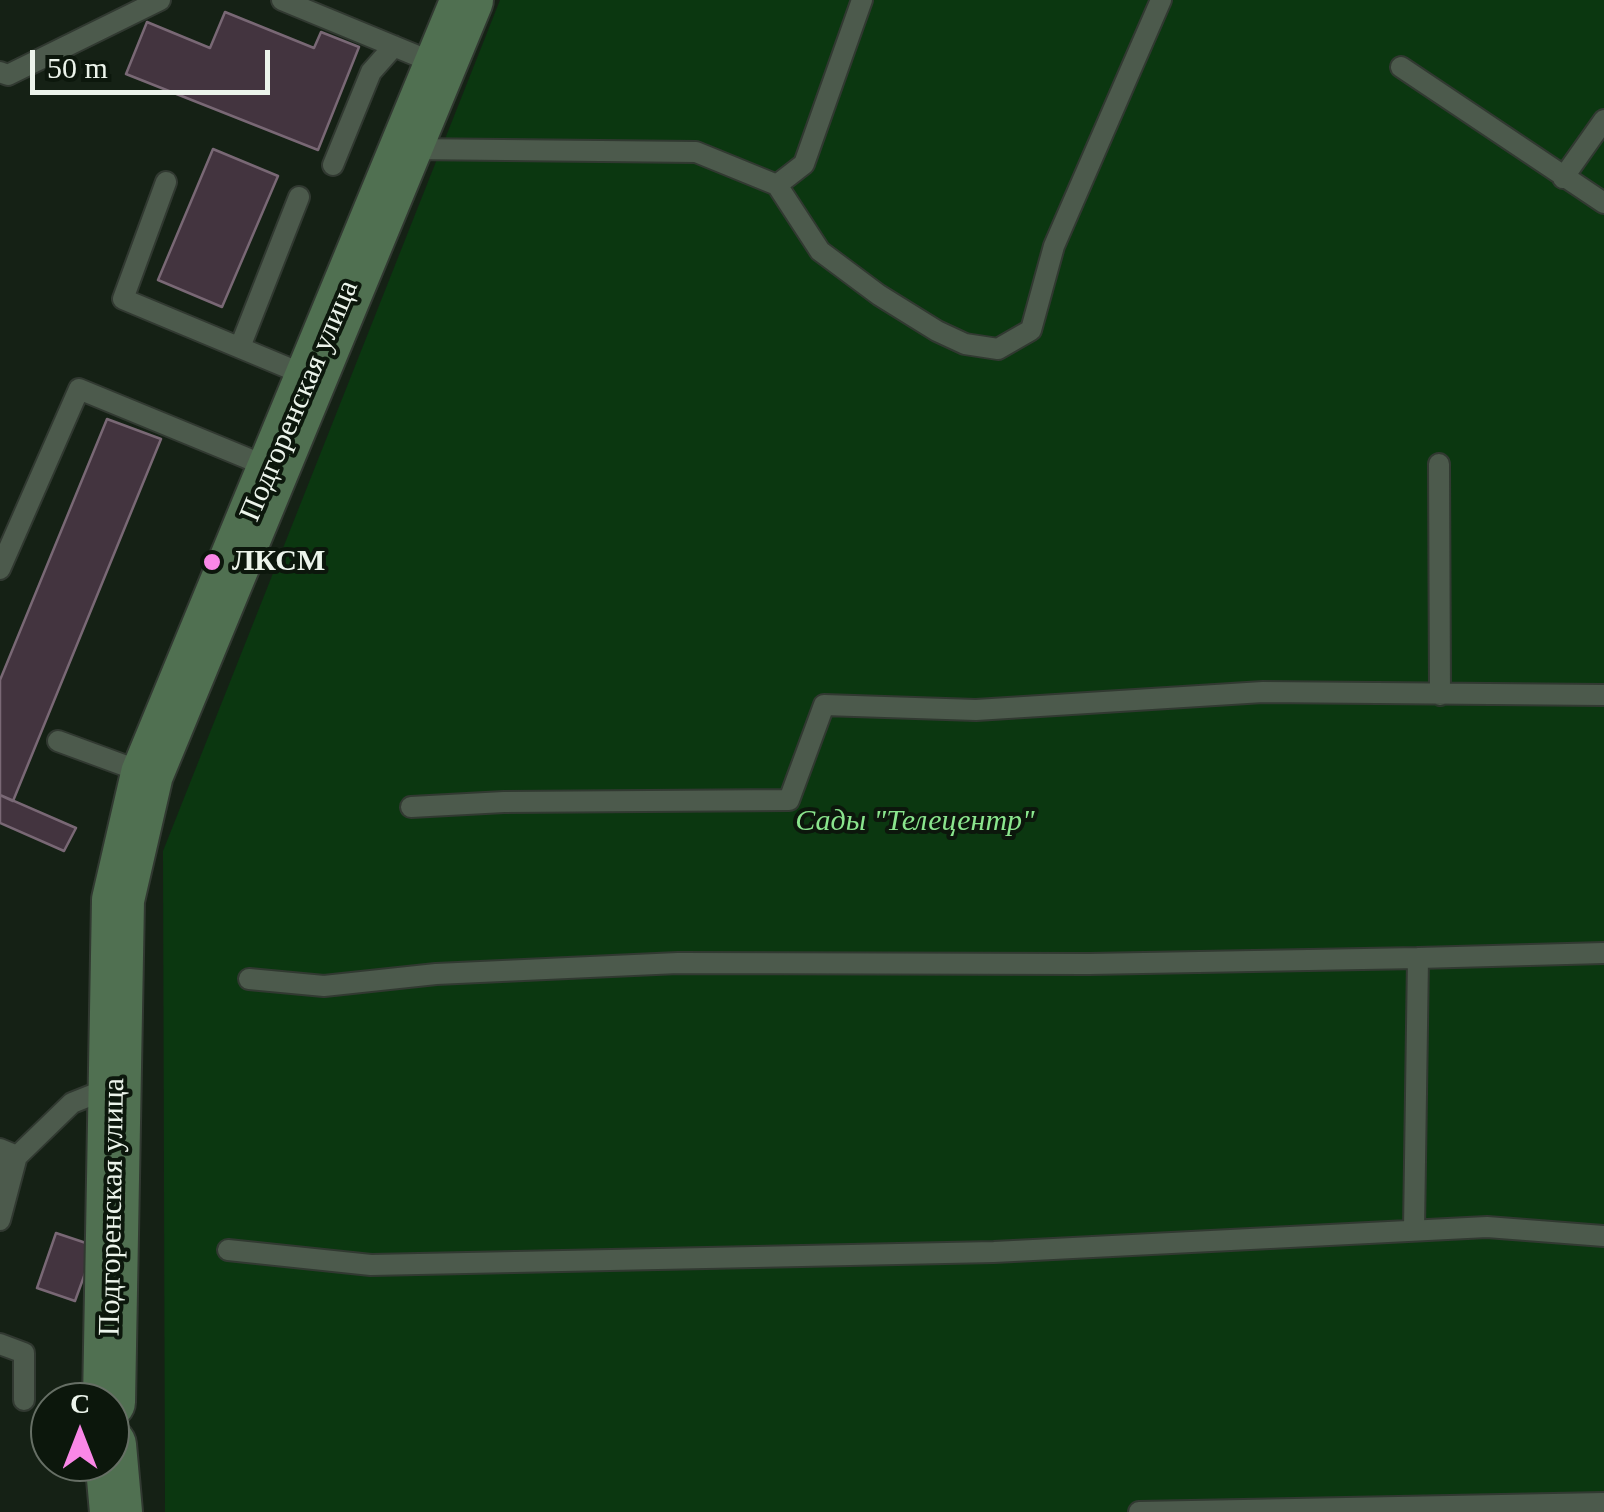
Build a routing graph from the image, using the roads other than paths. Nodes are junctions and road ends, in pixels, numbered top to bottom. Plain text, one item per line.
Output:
1 (160, 0) edge
2 (282, 0) edge
3 (467, 0) edge
4 (862, 0) edge
5 (1162, 0) edge
6 (417, 56) junction
7 (1401, 67) dead end
8 (0, 72) edge
9 (1604, 120) edge
10 (405, 149) junction
11 (333, 165) dead end
12 (1563, 178) junction
13 (166, 182) dead end
14 (777, 185) junction
15 (299, 197) dead end
16 (1604, 202) edge
17 (240, 347) junction
18 (310, 376) junction
19 (1438, 464) dead end
20 (271, 468) junction
21 (0, 569) edge
22 (1440, 695) junction
23 (1604, 695) edge
24 (58, 741) dead end
25 (146, 774) junction
26 (412, 807) dead end
27 (1604, 953) edge
28 (1418, 958) junction
29 (249, 979) dead end
30 (115, 1086) junction
31 (9, 1152) edge
32 (0, 1173) edge
33 (0, 1220) edge
34 (1414, 1230) junction
35 (1604, 1236) edge
36 (228, 1250) dead end
37 (0, 1344) edge
38 (109, 1382) edge
39 (24, 1400) dead end
40 (113, 1482) edge
41 (1604, 1503) edge
42 (116, 1512) edge
43 (1140, 1512) edge

1 - 8 lane
2 - 6 lane
3 - 6 street, Подгоренская улица
4 - 14 lane
5 - 14 lane
6 - 10 street, Подгоренская улица
6 - 11 lane
7 - 12 lane
9 - 12 lane
10 - 14 lane
10 - 18 street, Подгоренская улица
12 - 16 lane
13 - 17 lane
15 - 17 lane
17 - 18 lane
18 - 20 street, Подгоренская улица
19 - 22 lane
20 - 21 lane
20 - 25 street, Подгоренская улица
22 - 23 lane
22 - 26 lane
24 - 25 lane
25 - 30 street, Подгоренская улица
27 - 28 lane
28 - 29 lane
28 - 34 lane
30 - 31 lane
30 - 38 street, Подгоренская улица
31 - 32 lane
31 - 33 lane
34 - 35 lane
34 - 36 lane
37 - 39 lane
40 - 42 street
41 - 43 lane

